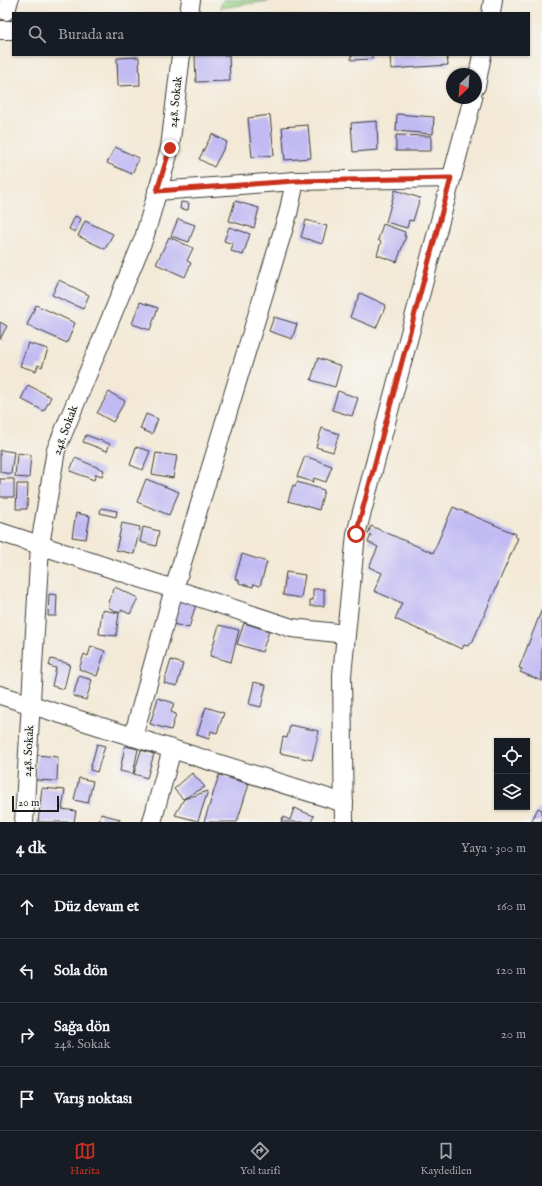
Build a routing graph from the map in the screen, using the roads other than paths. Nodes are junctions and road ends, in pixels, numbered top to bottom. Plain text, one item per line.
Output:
1 (191, 0) edge
2 (493, 0) edge
3 (189, 12) edge
4 (490, 12) edge
5 (0, 30) edge
6 (12, 30) edge
7 (181, 56) edge
8 (482, 56) edge
9 (479, 68) edge
10 (471, 104) edge
11 (451, 178) junction
12 (295, 181) junction
13 (157, 191) junction
14 (0, 532) edge
15 (40, 545) junction
16 (174, 589) junction
17 (346, 634) junction
18 (0, 695) edge
19 (31, 704) junction
20 (133, 736) junction
21 (172, 749) junction
22 (344, 803) junction
23 (24, 822) edge
24 (152, 822) edge
25 (344, 822) edge

1 - 3 street
2 - 4 street
5 - 6 street
7 - 13 street, 248. Sokak
8 - 9 street
10 - 11 street
11 - 12 street
11 - 17 street
12 - 13 street
12 - 16 street
13 - 15 street, 248. Sokak
14 - 15 street
15 - 16 street
15 - 19 street, 248. Sokak
16 - 17 street
16 - 20 street
17 - 22 street
18 - 19 street
19 - 20 street
19 - 23 street, 248. Sokak
20 - 21 street
21 - 22 street
21 - 24 street
22 - 25 street

